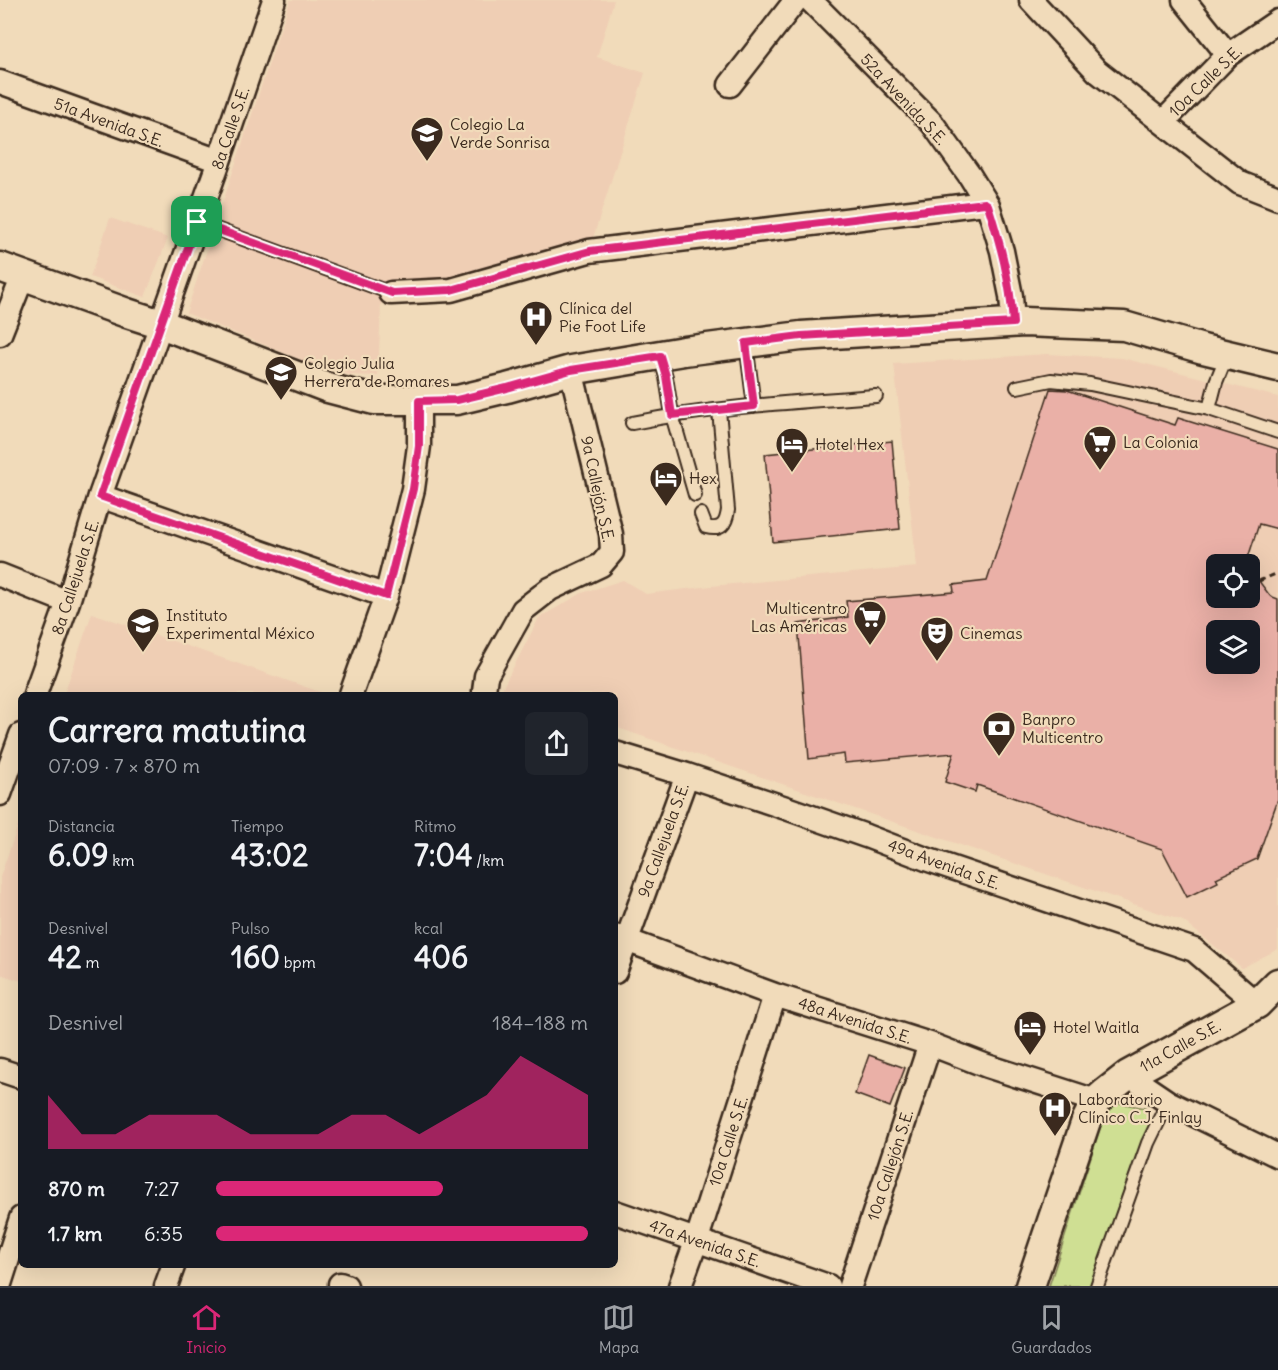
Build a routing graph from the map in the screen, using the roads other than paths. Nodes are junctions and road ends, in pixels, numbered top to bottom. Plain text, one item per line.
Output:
1 (274, 0) edge
2 (796, 0) edge
3 (810, 0) edge
4 (1031, 0) edge
5 (1184, 0) edge
6 (1278, 21) edge
7 (1228, 55) junction
8 (0, 82) edge
9 (730, 85) dead end
10 (1162, 122) junction
11 (219, 161) junction
12 (1278, 198) edge
13 (988, 205) junction
14 (197, 222) junction
15 (11, 271) edge
16 (392, 293) joint
17 (1013, 323) junction
18 (161, 324) junction
19 (0, 334) edge
20 (746, 343) junction
21 (1227, 355) junction
22 (660, 356) junction
23 (1278, 367) edge
24 (571, 370) junction
25 (1017, 387) dead end
26 (876, 396) dead end
27 (419, 401) junction
28 (754, 406) junction
29 (1209, 409) junction
30 (719, 410) junction
31 (672, 415) junction
32 (632, 423) dead end
33 (1278, 432) edge
34 (695, 495) dead end
35 (100, 496) junction
36 (701, 514) dead end
37 (0, 575) edge
38 (386, 596) junction
39 (68, 602) junction
40 (36, 692) edge
41 (352, 692) edge
42 (484, 692) edge
43 (18, 743) edge
44 (618, 754) edge
45 (687, 775) junction
46 (0, 794) edge
47 (620, 938) edge
48 (1278, 983) edge
49 (775, 995) junction
50 (1257, 1004) junction
51 (930, 1044) junction
52 (0, 1070) edge
53 (18, 1076) edge
54 (1128, 1076) junction
55 (1096, 1101) junction
56 (1168, 1102) junction
57 (1278, 1156) edge
58 (618, 1213) edge
59 (18, 1227) edge
60 (697, 1239) junction
61 (173, 1268) edge
62 (0, 1284) edge
63 (166, 1286) edge
64 (680, 1286) edge
65 (828, 1286) edge
66 (850, 1286) edge
67 (1030, 1286) edge
68 (1097, 1286) edge

1 - 11 street, 8a Calle S.E.
2 - 9 street
3 - 13 street, 52a Avenida S.E.
4 - 10 street
5 - 7 street
6 - 7 street, 10a Calle S.E.
7 - 10 street, 10a Calle S.E.
8 - 11 street, 51a Avenida S.E.
10 - 12 street
11 - 14 street, 8a Calle S.E.
13 - 16 street
13 - 17 street
14 - 16 lane
14 - 18 street, 8a Calle S.E.
15 - 18 street
15 - 19 street
17 - 20 street
17 - 21 street
18 - 27 street
18 - 35 street, 8a Callejuela S.E.
20 - 22 street
20 - 28 lane
21 - 23 street
21 - 29 lane
22 - 24 street
22 - 31 lane
24 - 27 street
24 - 42 street, 9a Callejón S.E.
25 - 29 lane
26 - 28 lane
27 - 38 street
28 - 30 lane
29 - 33 lane
30 - 31 lane
30 - 36 lane
31 - 32 lane
31 - 34 lane
35 - 38 street
35 - 39 street, 8a Callejuela S.E.
37 - 39 street
38 - 41 street
39 - 40 street, 8a Callejuela S.E.
43 - 46 street
44 - 45 street, 49a Avenida S.E.
45 - 47 street, 9a Callejuela S.E.
45 - 50 street, 49a Avenida S.E.
47 - 49 street, 48a Avenida S.E.
48 - 50 street, 11a Calle S.E.
49 - 51 street, 48a Avenida S.E.
49 - 60 street, 10a Calle S.E.
50 - 54 street, 11a Calle S.E.
51 - 55 street, 48a Avenida S.E.
51 - 66 street, 10a Callejón S.E.
52 - 53 street
54 - 55 street, 11a Calle S.E.
54 - 56 street
55 - 67 street, 11a Calle S.E.
56 - 57 street
56 - 68 lane
58 - 60 street, 47a Avenida S.E.
59 - 62 street
60 - 64 street, 10a Calle S.E.
60 - 65 street, 47a Avenida S.E.
61 - 63 street

